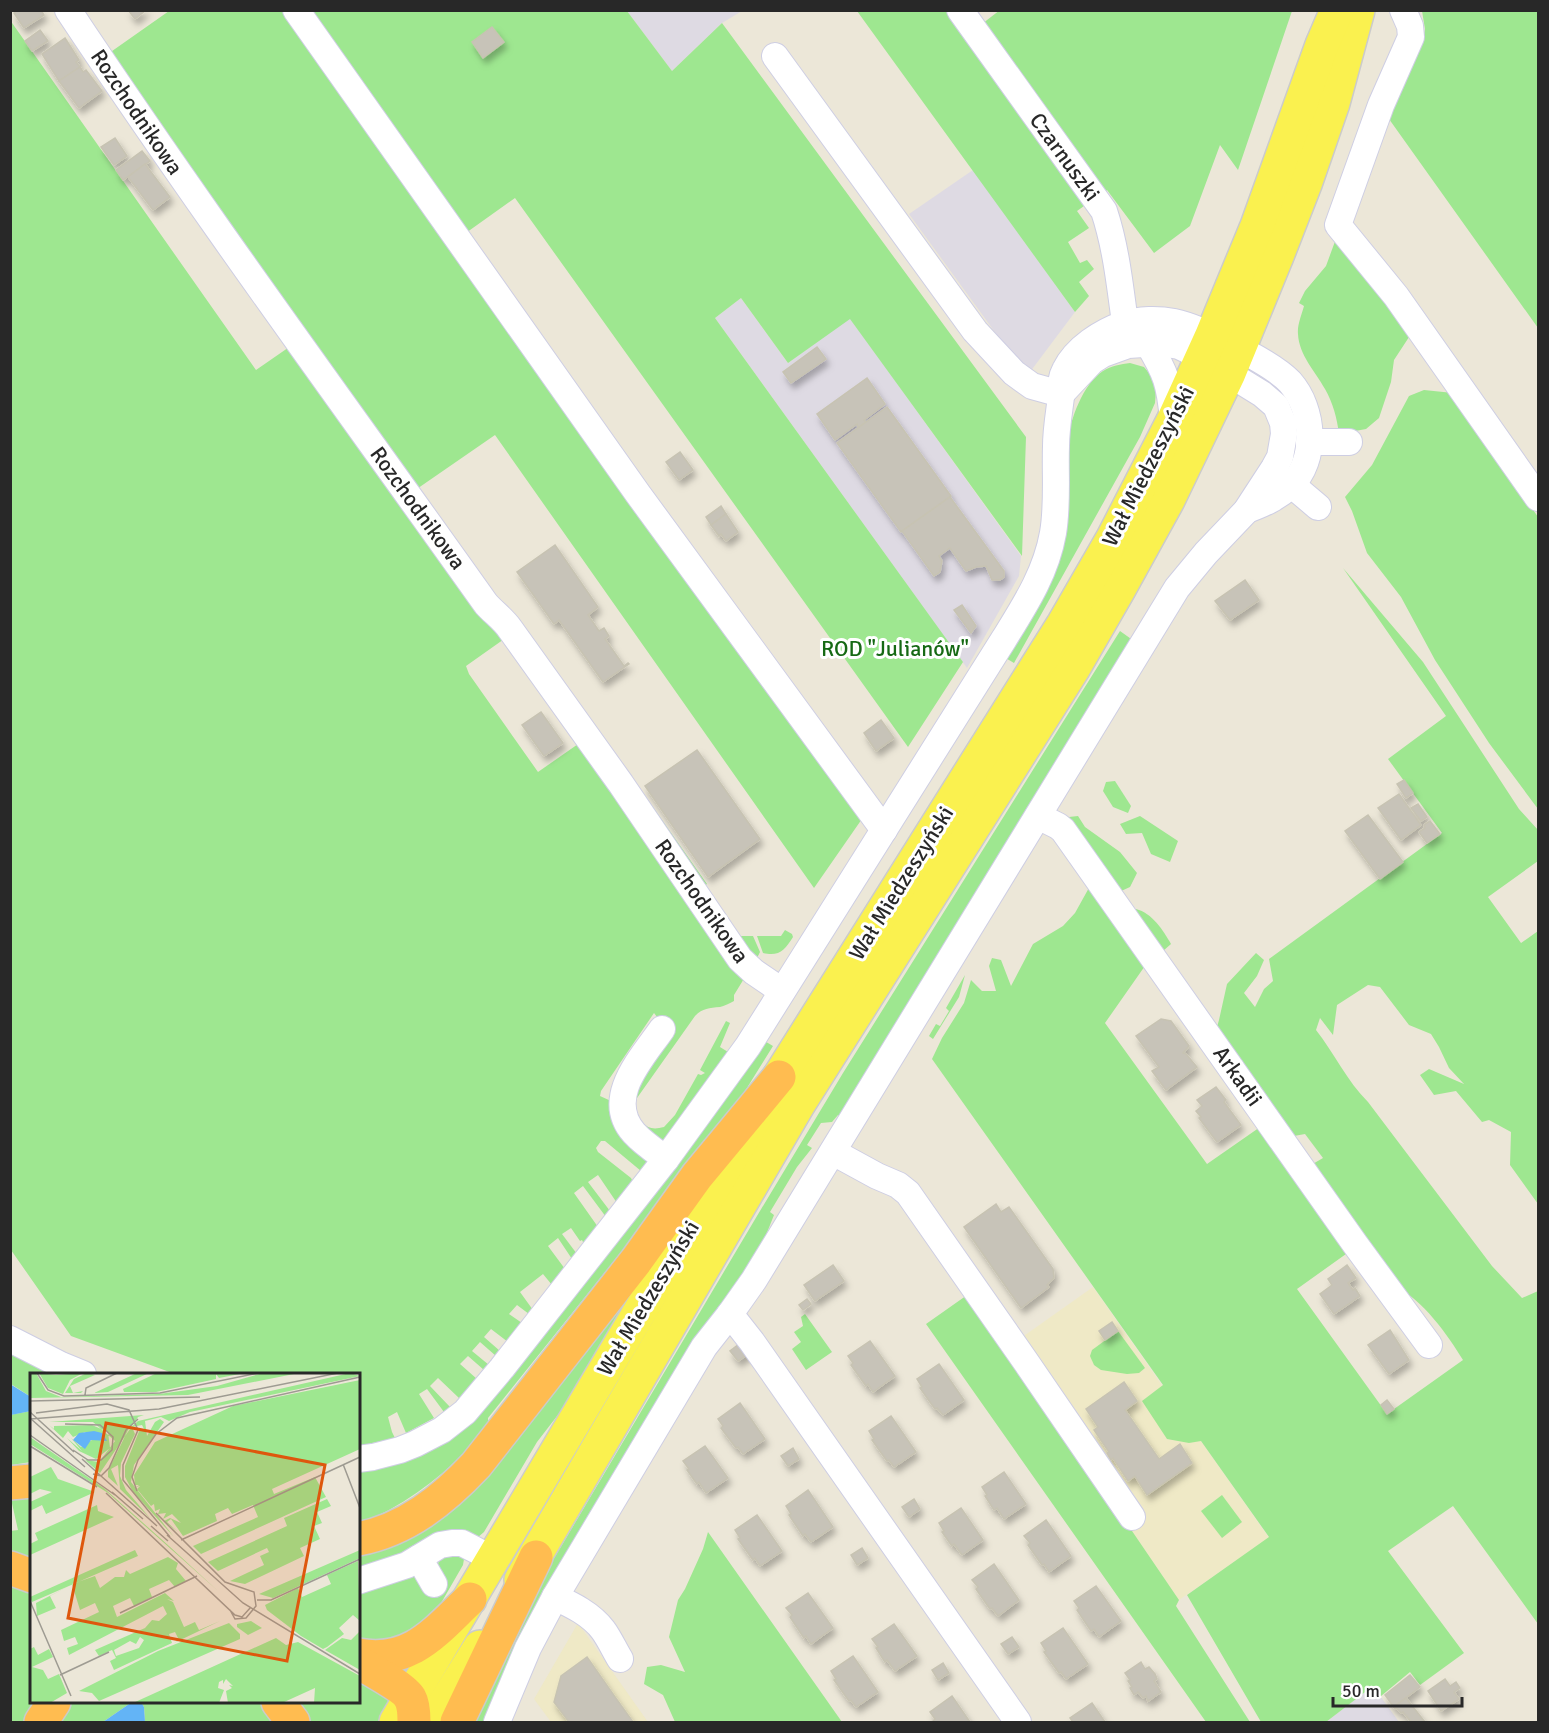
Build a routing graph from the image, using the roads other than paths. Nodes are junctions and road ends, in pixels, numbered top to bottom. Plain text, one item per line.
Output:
1 (68, 10) edge
2 (296, 10) edge
3 (960, 10) edge
4 (1337, 10) edge
5 (1358, 10) edge
6 (1403, 10) edge
7 (775, 56) dead end
8 (1125, 323) junction
9 (1147, 342) junction
10 (1221, 354) junction
11 (1061, 394) junction
12 (1173, 421) junction
13 (1309, 442) junction
14 (1349, 442) dead end
15 (1292, 485) junction
16 (1539, 498) edge
17 (1318, 507) dead end
18 (1246, 511) junction
19 (1038, 816) junction
20 (884, 830) junction
21 (782, 991) junction
22 (662, 1029) dead end
23 (779, 1077) junction
24 (833, 1152) junction
25 (666, 1160) junction
26 (730, 1314) junction
27 (10, 1339) edge
28 (1429, 1345) dead end
29 (81, 1373) edge
30 (360, 1459) edge
31 (30, 1481) edge
32 (10, 1483) edge
33 (1132, 1517) dead end
34 (360, 1538) edge
35 (536, 1557) junction
36 (419, 1558) junction
37 (493, 1559) junction
38 (10, 1568) edge
39 (30, 1575) edge
40 (360, 1580) edge
41 (434, 1584) dead end
42 (555, 1597) junction
43 (470, 1599) junction
44 (360, 1655) edge
45 (620, 1659) dead end
46 (360, 1663) edge
47 (53, 1703) edge
48 (280, 1703) edge
49 (407, 1714) edge
50 (40, 1722) edge
51 (293, 1722) edge
52 (433, 1722) edge
53 (457, 1722) edge
54 (497, 1722) edge
55 (1018, 1722) edge

1 - 21 street, Rozchodnikowa
2 - 20 street
3 - 8 street, Czarnuszki
4 - 10 main road, Wał Miedzeszyński
5 - 10 main road, Wał Miedzeszyński
6 - 16 street
7 - 11 street
8 - 10 street
8 - 11 street
9 - 10 street
9 - 11 street
9 - 12 street
10 - 12 main road, Wał Miedzeszyński
10 - 13 street
10 - 18 street
10 - 35 main road, Wał Miedzeszyński
11 - 20 street
12 - 23 main road, Wał Miedzeszyński
13 - 14 street
13 - 15 street
15 - 17 street
15 - 18 street
18 - 19 street
19 - 24 street
19 - 28 street, Arkadii
20 - 21 street
21 - 25 street
22 - 25 street
23 - 34 highway
23 - 37 main road, Wał Miedzeszyński
24 - 26 street
24 - 33 street
25 - 30 street
26 - 42 street
26 - 55 street
27 - 29 street
31 - 32 highway
35 - 52 main road, Wał Miedzeszyński
35 - 53 highway
36 - 37 street
36 - 40 street
36 - 41 street
37 - 43 main road, Wał Miedzeszyński
38 - 39 highway
42 - 45 street
42 - 54 street
43 - 44 highway
43 - 49 main road, Wał Miedzeszyński
46 - 49 highway
47 - 50 highway
48 - 51 highway

